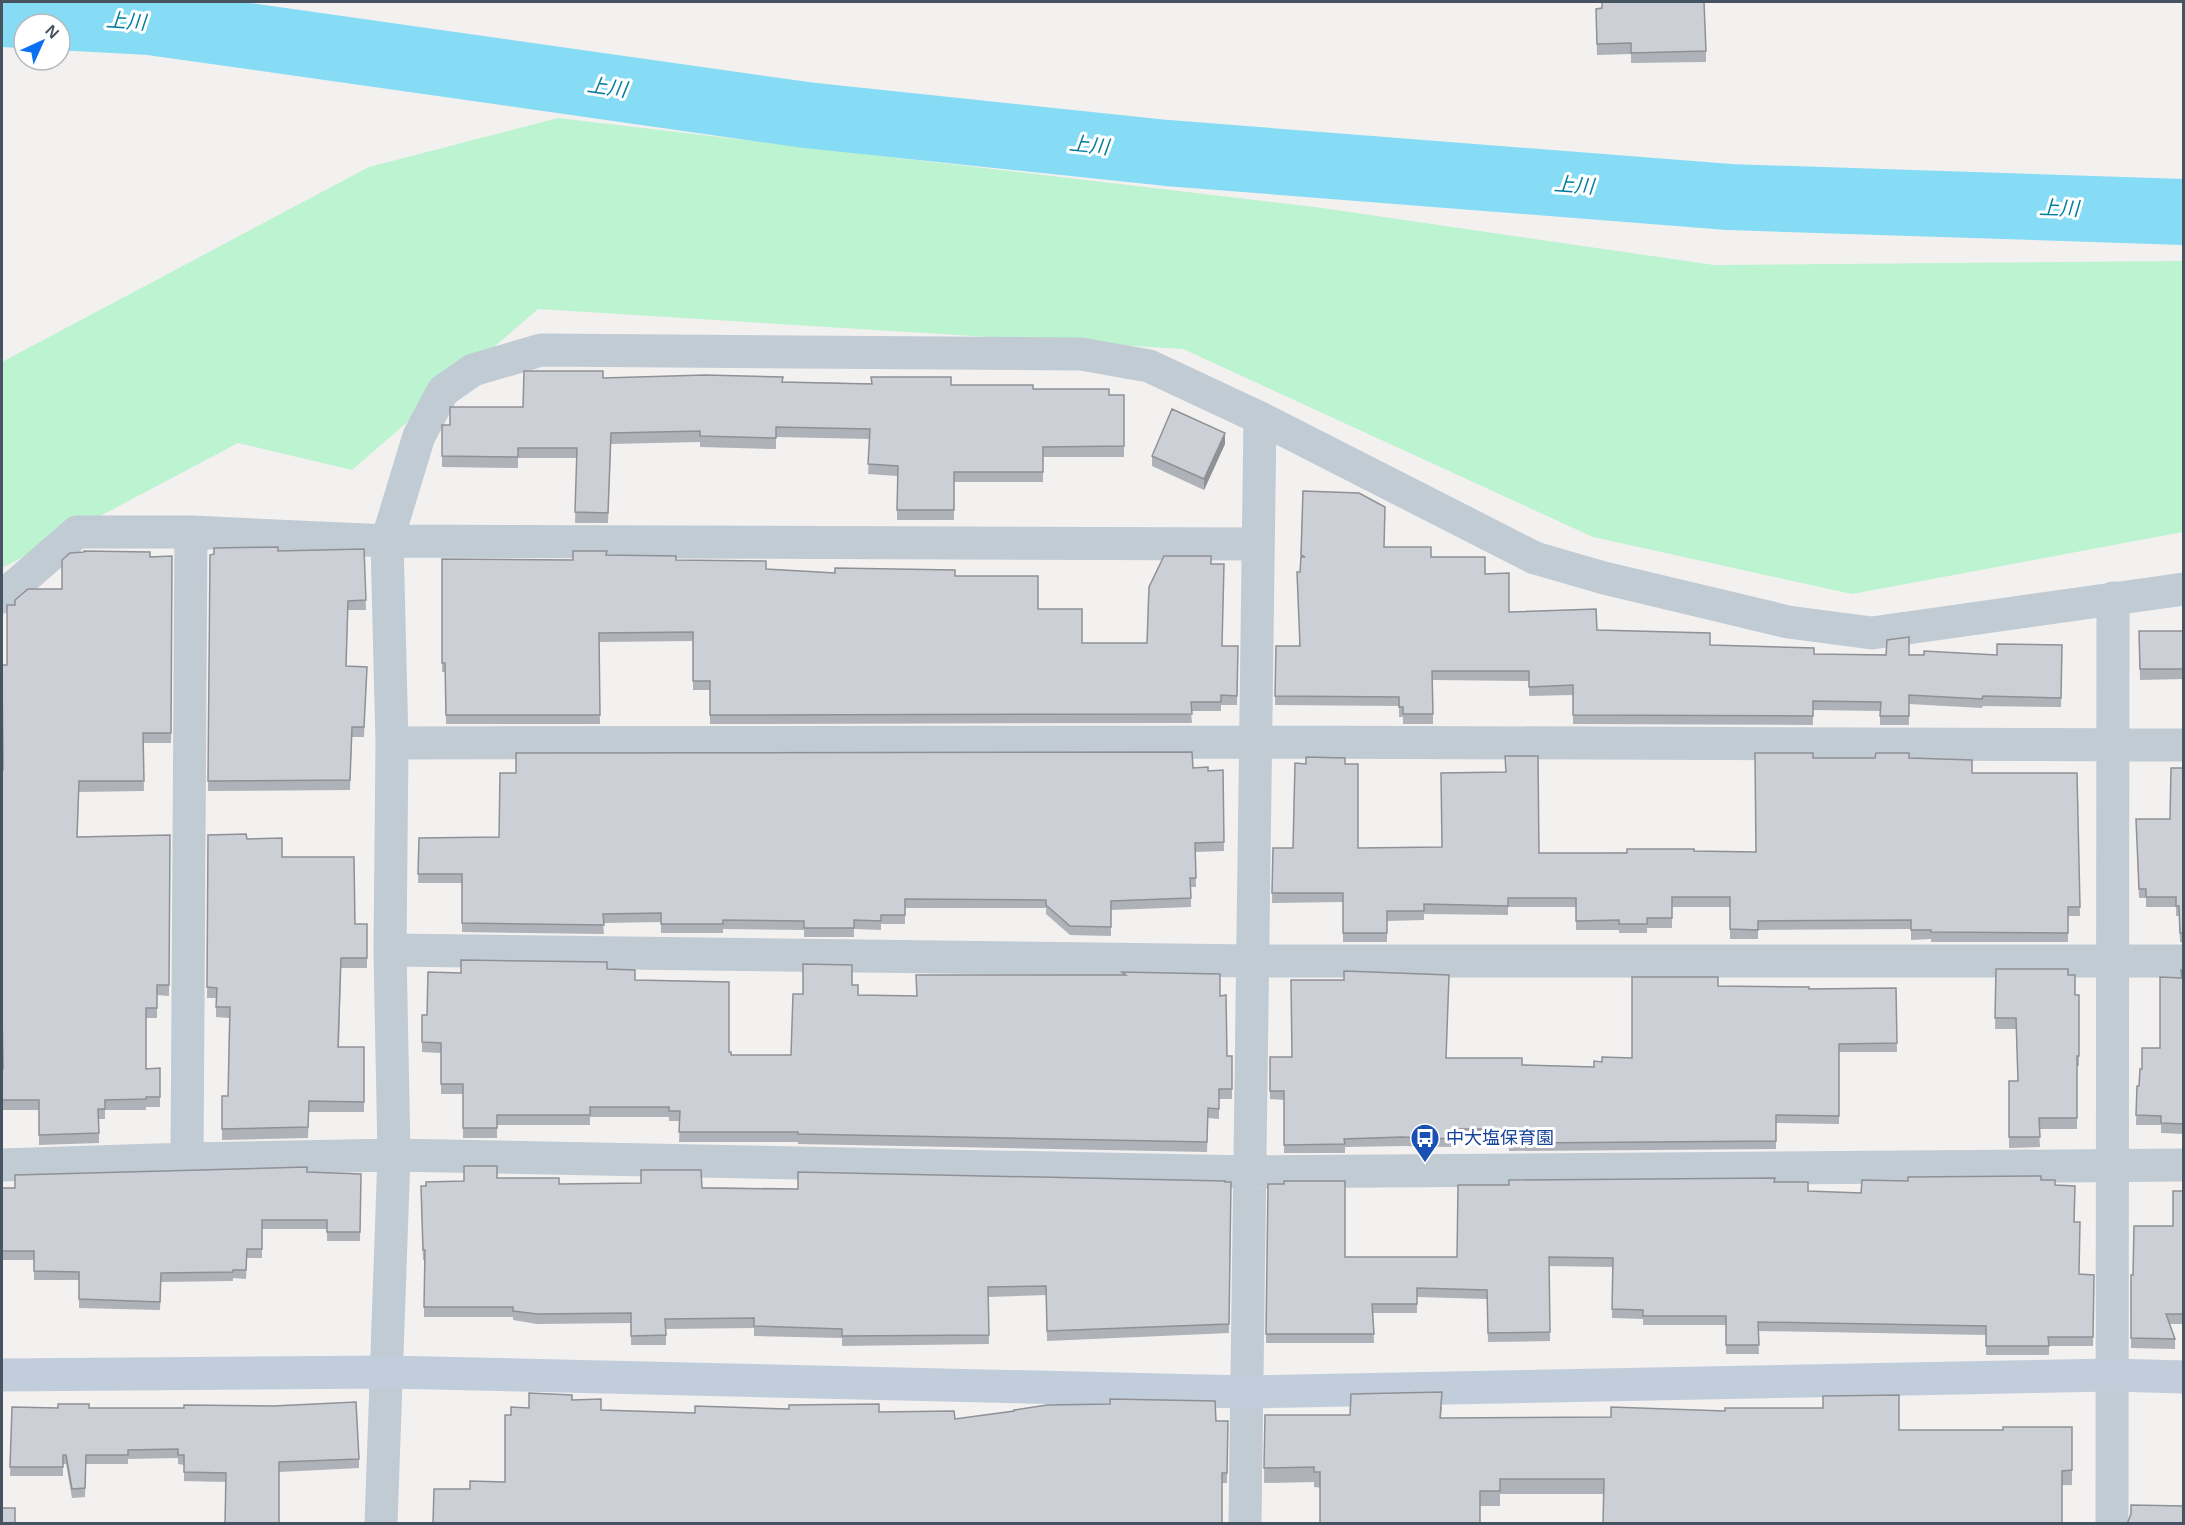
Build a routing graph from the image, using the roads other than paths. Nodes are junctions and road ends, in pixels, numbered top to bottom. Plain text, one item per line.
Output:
1 (1260, 418) junction
2 (191, 532) junction
3 (387, 541) junction
4 (1258, 544) junction
5 (2184, 589) edge
6 (2, 597) edge
7 (2114, 598) junction
8 (1255, 742) junction
9 (392, 743) junction
10 (2113, 744) junction
11 (2184, 745) edge
12 (390, 950) junction
13 (2113, 959) junction
14 (1252, 961) junction
15 (2184, 961) edge
16 (394, 1155) junction
17 (187, 1159) junction
18 (2112, 1164) junction
19 (2, 1165) edge
20 (2184, 1165) edge
21 (1250, 1172) junction
22 (387, 1372) junction
23 (2, 1375) edge
24 (2112, 1376) junction
25 (2184, 1377) edge
26 (1247, 1392) junction
27 (381, 1524) edge
28 (1245, 1524) edge
29 (2112, 1524) edge

1 - 3 street
1 - 4 street
1 - 7 street
2 - 3 street
2 - 6 street
2 - 17 street
3 - 4 street
3 - 9 street
4 - 8 street
5 - 7 street
7 - 10 street
8 - 9 street
8 - 10 street
8 - 14 street
9 - 12 street
10 - 11 street
10 - 13 street
12 - 14 street
12 - 16 street
13 - 14 street
13 - 15 street
13 - 18 street
14 - 21 street
16 - 17 street
16 - 21 street
16 - 22 street
17 - 19 street
18 - 20 street
18 - 21 street
18 - 24 street
21 - 26 street
22 - 23 street
22 - 26 street
22 - 27 street
24 - 25 street
24 - 26 street
24 - 29 street
26 - 28 street

